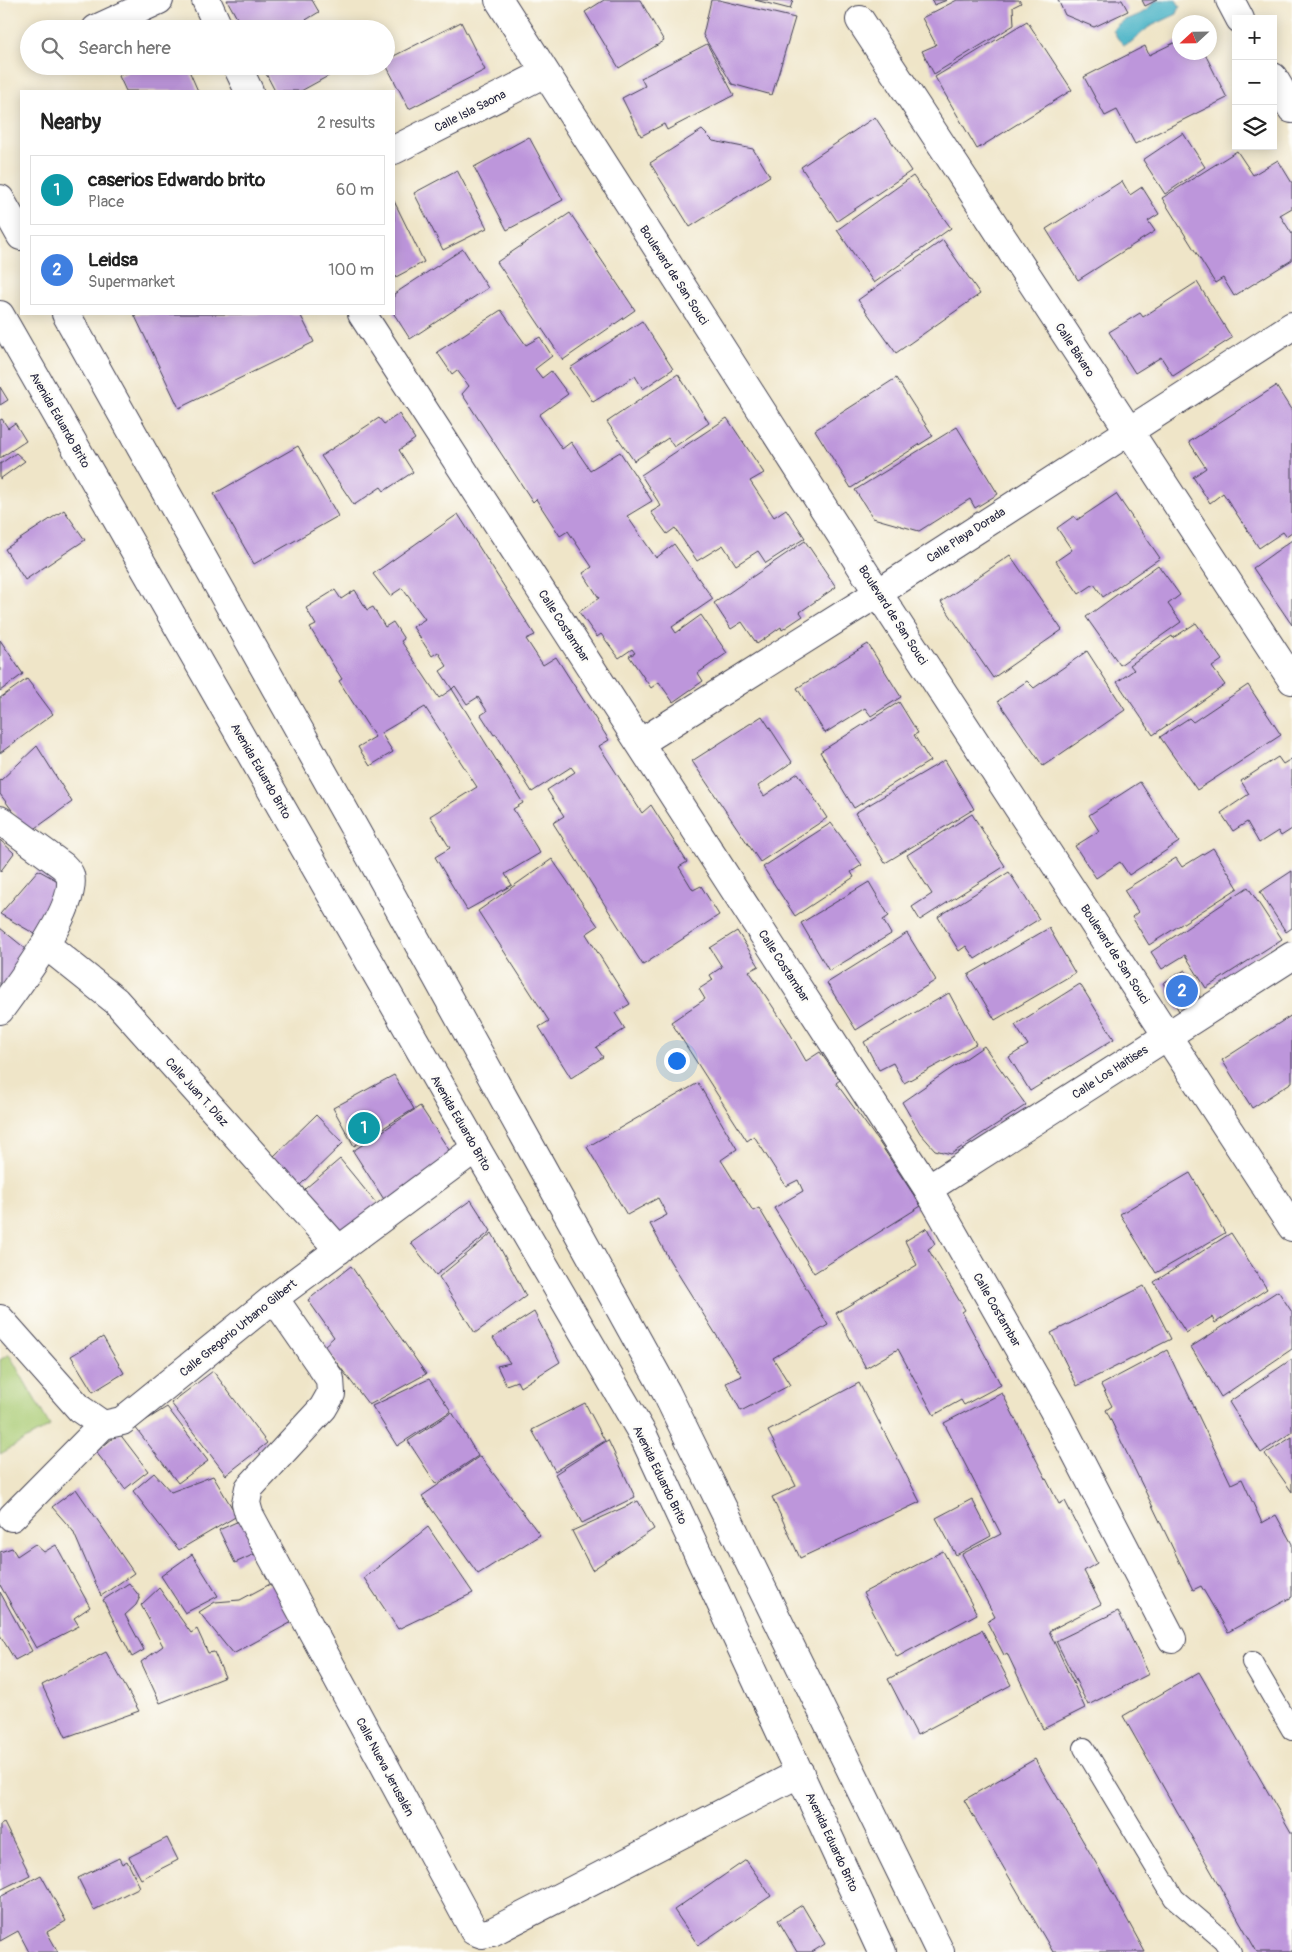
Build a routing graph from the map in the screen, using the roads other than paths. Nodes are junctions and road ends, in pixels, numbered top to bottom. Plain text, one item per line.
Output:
1 (159, 0) edge
2 (206, 0) edge
3 (499, 0) edge
4 (1230, 0) edge
5 (1238, 15) edge
6 (116, 20) edge
7 (215, 20) edge
8 (860, 20) dead end
9 (545, 73) junction
10 (241, 75) edge
11 (1277, 84) edge
12 (249, 90) edge
13 (1292, 109) edge
14 (395, 149) edge
15 (0, 199) edge
16 (20, 234) edge
17 (0, 315) edge
18 (67, 315) edge
19 (363, 315) edge
20 (1292, 326) edge
21 (1128, 431) junction
22 (878, 593) junction
23 (1292, 680) edge
24 (640, 743) junction
25 (0, 820) edge
26 (46, 945) junction
27 (1292, 956) edge
28 (0, 1010) edge
29 (1168, 1035) junction
30 (476, 1148) junction
31 (928, 1189) junction
32 (1292, 1227) edge
33 (339, 1250) junction
34 (274, 1298) junction
35 (0, 1319) edge
36 (104, 1425) junction
37 (12, 1517) dead end
38 (1172, 1638) dead end
39 (1252, 1662) dead end
40 (1292, 1730) edge
41 (1084, 1748) dead end
42 (800, 1773) junction
43 (882, 1952) edge
44 (940, 1952) edge
45 (1231, 1952) edge

1 - 6 street
2 - 7 street
3 - 9 street, Boulevard de San Souci
4 - 5 street
8 - 21 street, Calle Bávaro
9 - 14 street, Calle Isla Saona
9 - 22 street, Boulevard de San Souci
10 - 12 street
11 - 13 street
15 - 16 street
17 - 30 street, Avenida Eduardo Brito
18 - 44 street
19 - 24 street, Calle Costambar
20 - 21 street, Calle Playa Dorada
21 - 22 street, Calle Playa Dorada
21 - 23 street, Calle Bávaro
22 - 24 street, Calle Playa Dorada
22 - 29 street, Boulevard de San Souci
24 - 31 street, Calle Costambar
25 - 26 street
26 - 28 street
26 - 33 street, Calle Juan T. Díaz
27 - 29 street, Calle Los Haitises
29 - 31 street, Calle Los Haitises
29 - 32 street, Boulevard de San Souci
30 - 33 street, Calle Gregorio Urbano Gilbert
30 - 42 street, Avenida Eduardo Brito
31 - 38 street, Calle Costambar
33 - 34 street, Calle Gregorio Urbano Gilbert
34 - 36 street, Calle Gregorio Urbano Gilbert
34 - 42 street, Calle Nueva Jerusalén
35 - 36 street
36 - 37 street, Calle Gregorio Urbano Gilbert
39 - 40 lane
41 - 45 lane
42 - 43 street, Avenida Eduardo Brito

